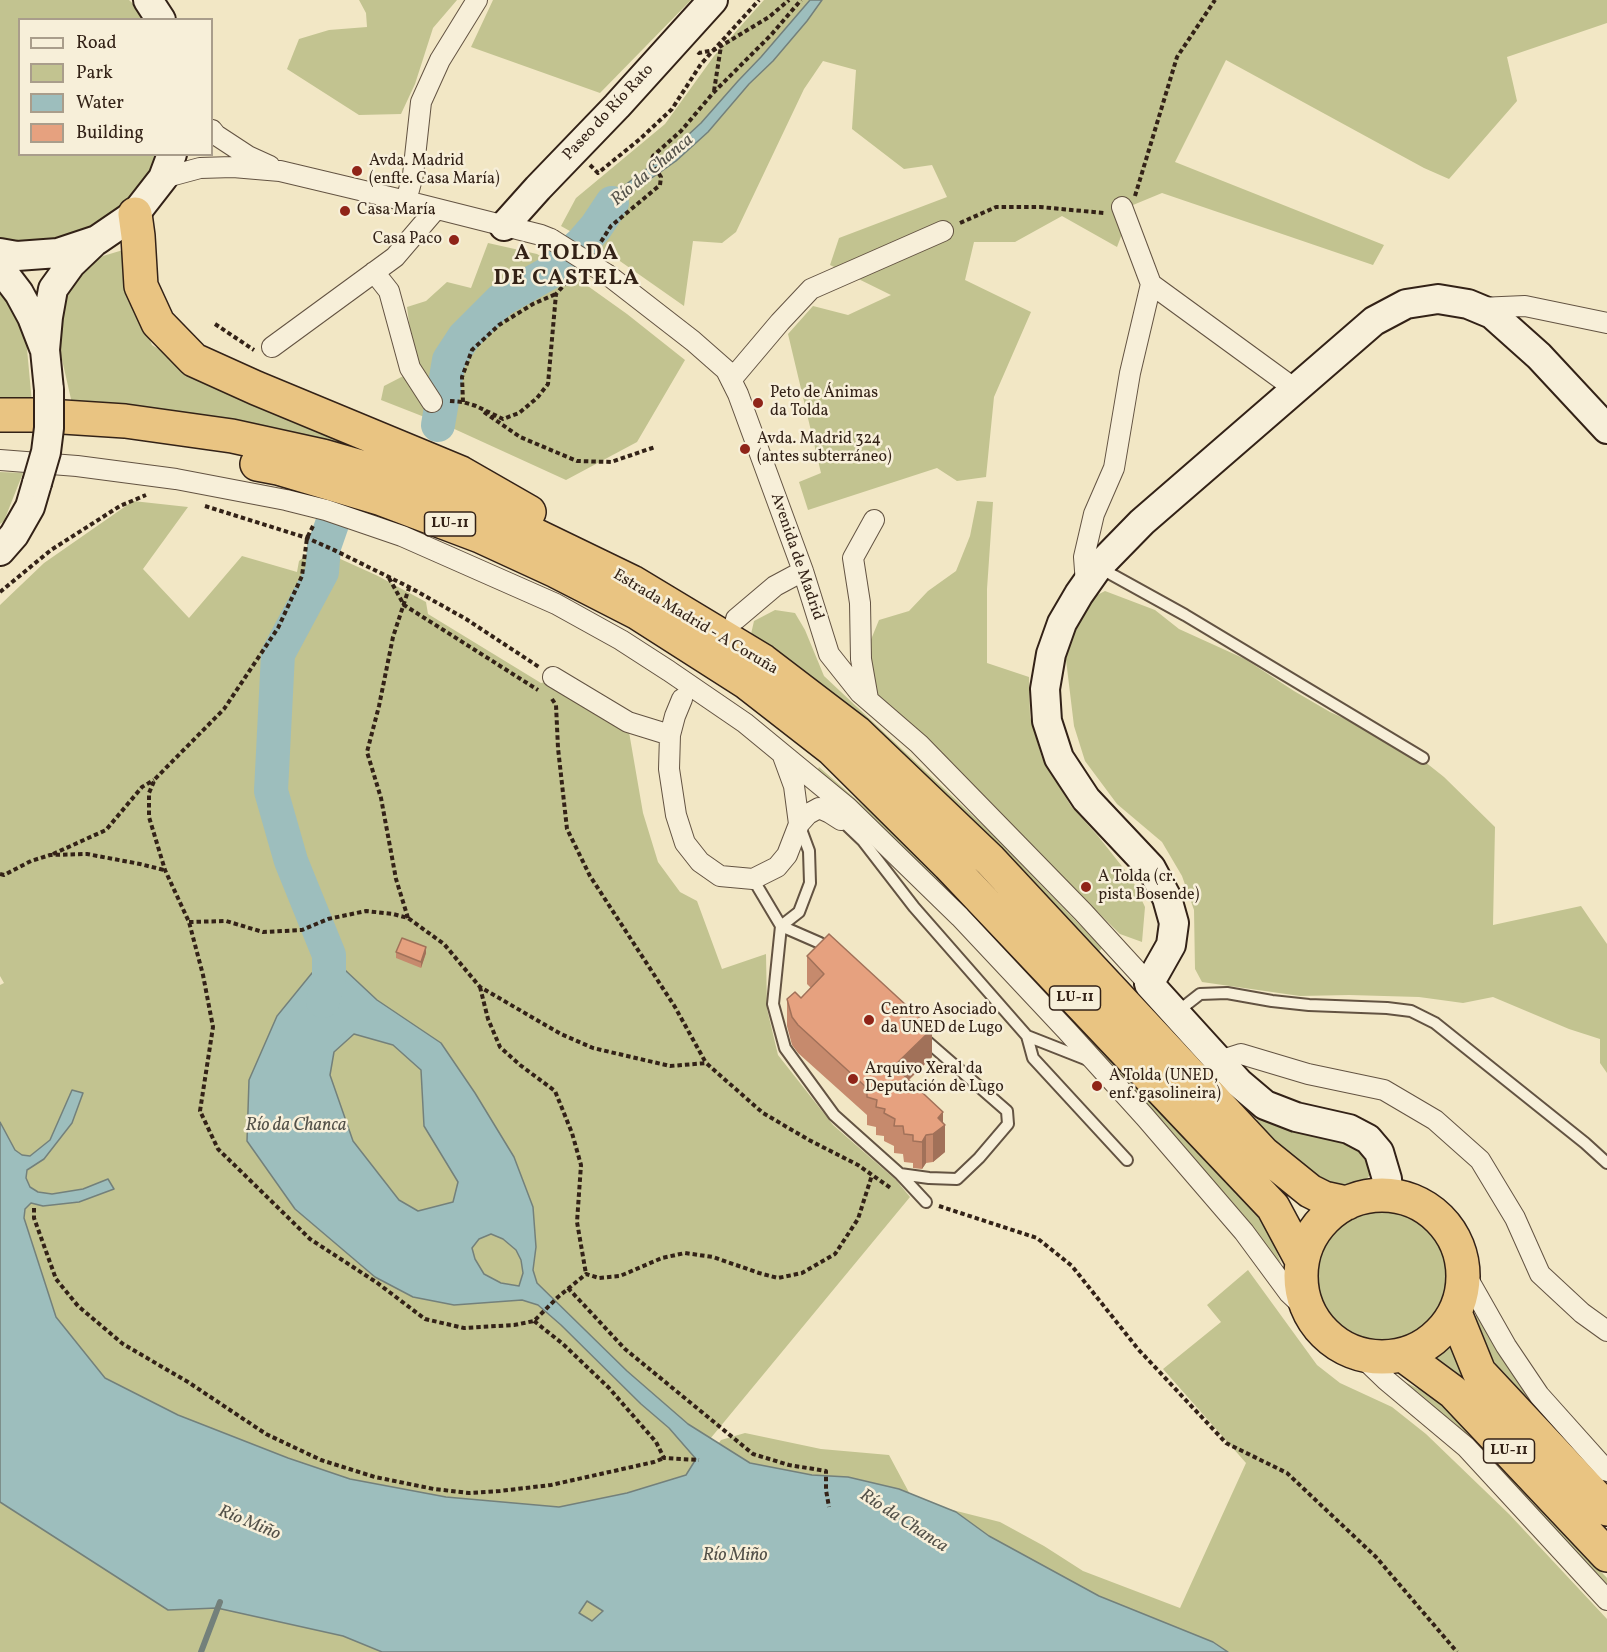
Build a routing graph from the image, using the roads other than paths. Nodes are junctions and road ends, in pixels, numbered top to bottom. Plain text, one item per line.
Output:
1 (147, 0) edge
2 (477, 0) edge
3 (713, 0) edge
4 (160, 18) edge
5 (213, 131) edge
6 (168, 166) edge
7 (280, 171) junction
8 (406, 201) junction
9 (1122, 207) road end
10 (436, 209) junction
11 (135, 214) junction
12 (504, 226) junction
13 (943, 231) road end
14 (97, 240) junction
15 (0, 253) edge
16 (0, 268) edge
17 (374, 272) junction
18 (1151, 284) junction
19 (1479, 308) junction
20 (1607, 323) edge
21 (272, 347) road end
22 (45, 350) junction
23 (731, 380) junction
24 (1295, 389) junction
25 (441, 402) road end
26 (4, 427) edge
27 (1607, 429) edge
28 (0, 460) edge
29 (874, 520) dead end
30 (0, 551) edge
31 (803, 571) junction
32 (1092, 576) junction
33 (736, 619) dead end
34 (763, 661) junction
35 (547, 684) road end
36 (682, 699) dead end
37 (868, 699) junction
38 (670, 735) junction
39 (782, 753) junction
40 (1423, 758) dead end
41 (844, 814) junction
42 (799, 824) junction
43 (753, 879) junction
44 (781, 926) junction
45 (836, 958) edge
46 (1149, 984) junction
47 (1174, 1014) junction
48 (911, 1027) edge
49 (1027, 1036) junction
50 (1219, 1061) junction
51 (1095, 1062) junction
52 (1126, 1160) dead end
53 (1607, 1163) edge
54 (900, 1174) junction
55 (1388, 1195) junction
56 (926, 1202) road end
57 (1347, 1203) junction
58 (1302, 1261) junction
59 (1464, 1272) junction
60 (1310, 1313) junction
61 (1455, 1313) junction
62 (1607, 1331) edge
63 (1359, 1354) junction
64 (1403, 1355) junction
65 (1607, 1471) edge
66 (1607, 1509) edge
67 (1607, 1555) edge
68 (1607, 1600) edge

1 - 4 street
2 - 8 street
3 - 12 street, Paseo do Río Rato
5 - 7 street, Avenida de Madrid
6 - 7 street, Avenida de Madrid
6 - 11 street
7 - 8 street, Avenida de Madrid
8 - 10 street, Avenida de Madrid
9 - 18 street
10 - 12 street, Avenida de Madrid
10 - 17 street
11 - 14 street
11 - 34 highway
12 - 23 street, Avenida de Madrid, bridge
13 - 23 street
14 - 15 street
14 - 22 street
16 - 22 street
17 - 21 street
17 - 25 street
18 - 24 street
18 - 32 street
19 - 20 street
19 - 24 street
19 - 27 street
22 - 30 street, bridge
23 - 31 street, Avenida de Madrid
24 - 32 street
26 - 34 highway, Estrada Madrid - A Coruña / LU-11
26 - 58 highway, Estrada Madrid - A Coruña / LU-11
28 - 39 street
29 - 37 street
31 - 33 street
31 - 37 street, Avenida de Madrid
32 - 40 lane
32 - 46 street
34 - 57 highway, Estrada Madrid - A Coruña / LU-11
35 - 38 street
36 - 38 street
37 - 46 street, Avenida de Madrid
38 - 43 street
39 - 41 street
39 - 42 street
41 - 42 street
41 - 49 lane
41 - 51 street
42 - 43 street
42 - 44 lane
43 - 44 lane
44 - 45 lane
44 - 54 lane
46 - 47 street
47 - 50 street
47 - 53 lane
48 - 54 lane
49 - 51 lane
49 - 52 lane
50 - 55 street
50 - 62 street
51 - 60 street
54 - 56 lane
55 - 57 highway, Estrada Madrid - A Coruña / LU-11
55 - 59 highway, Estrada Madrid - A Coruña / LU-11
57 - 58 highway, Estrada Madrid - A Coruña / LU-11
58 - 60 highway, Estrada Madrid - A Coruña / LU-11
59 - 61 highway, Estrada Madrid - A Coruña / LU-11
59 - 65 street
60 - 63 highway, Estrada Madrid - A Coruña / LU-11
61 - 64 highway, Estrada Madrid - A Coruña / LU-11
61 - 66 highway, LU-11
63 - 64 highway, Estrada Madrid - A Coruña / LU-11
63 - 68 street
64 - 67 highway, LU-11

